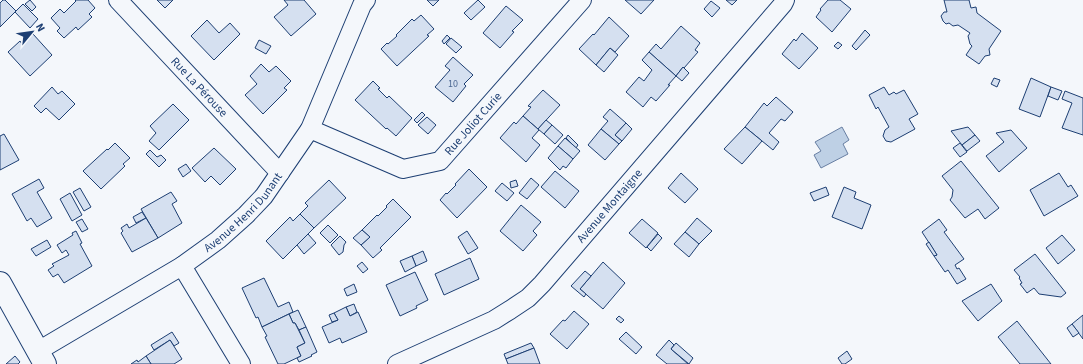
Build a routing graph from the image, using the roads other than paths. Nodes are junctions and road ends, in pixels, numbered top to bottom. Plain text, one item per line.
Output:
1 (118, 0) edge
2 (366, 0) edge
3 (582, 0) edge
4 (785, 0) edge
5 (310, 129) junction
6 (280, 173) junction
7 (182, 266) junction
8 (0, 283) edge
9 (41, 358) edge
10 (241, 364) edge
11 (397, 364) edge

1 - 6 street, Rue La Pérouse
2 - 5 street, Avenue Henri Dunant
3 - 5 street, Rue Joliot Curie
4 - 11 street, Avenue Montaigne
5 - 6 street, Avenue Henri Dunant
6 - 7 street, Avenue Henri Dunant
7 - 9 street, Avenue Henri Dunant
7 - 10 street
8 - 9 street

